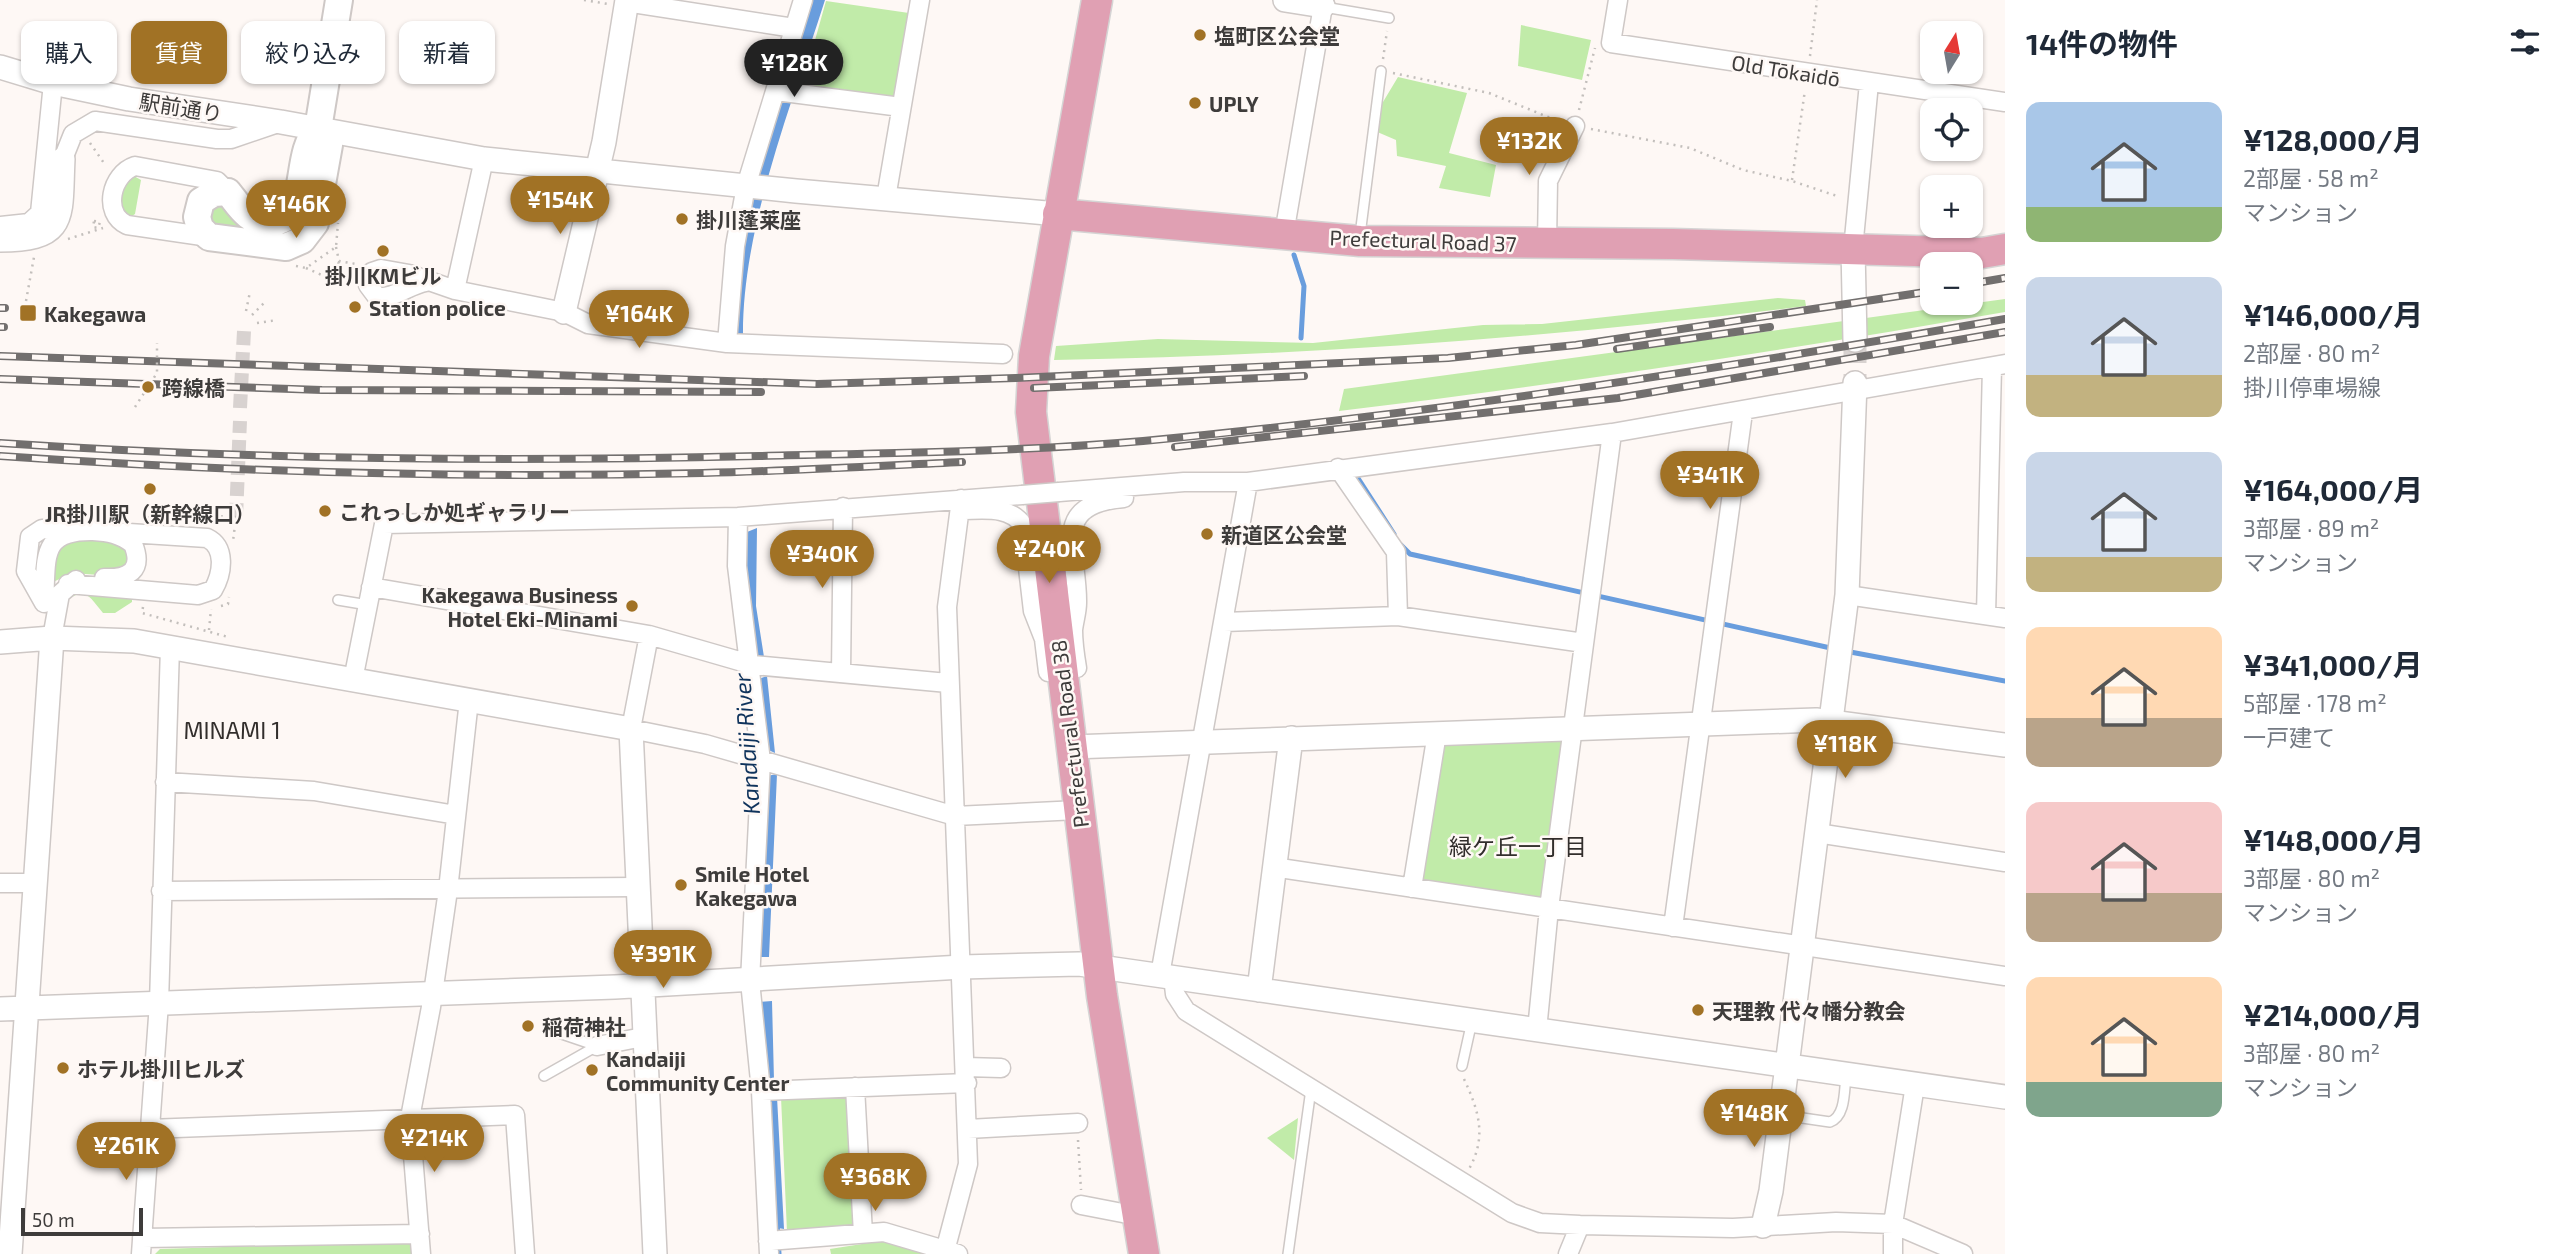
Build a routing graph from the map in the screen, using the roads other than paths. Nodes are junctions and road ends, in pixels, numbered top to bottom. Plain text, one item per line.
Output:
1 (339, 0) edge
2 (803, 0) edge
3 (920, 0) edge
4 (1097, 0) edge
5 (1285, 0) edge
6 (1618, 0) edge
7 (622, 2) edge
8 (1323, 3) edge
9 (1390, 18) road end
10 (794, 28) junction
11 (0, 67) edge
12 (1381, 71) road end
13 (21, 73) edge
14 (1869, 83) junction
15 (53, 84) edge
16 (58, 84) edge
17 (777, 91) junction
18 (2005, 102) edge
19 (901, 107) junction
20 (281, 122) junction
21 (1575, 126) road end
22 (318, 129) junction
23 (63, 159) joint
24 (484, 159) junction
25 (598, 169) junction
26 (746, 186) junction
27 (228, 192) junction
28 (886, 198) junction
29 (1058, 214) junction
30 (0, 226) edge
31 (1284, 234) junction
32 (209, 237) junction
33 (0, 240) edge
34 (1360, 241) junction
35 (1547, 243) junction
36 (1853, 249) junction
37 (2005, 249) edge
38 (426, 282) dead end
39 (455, 290) junction
40 (564, 312) junction
41 (1855, 340) tunnel mouth
42 (727, 343) junction
43 (1003, 354) dead end
44 (1998, 366) edge
45 (1856, 387) junction
46 (1743, 412) junction
47 (1612, 433) junction
48 (1338, 468) junction
49 (1184, 482) junction
50 (1248, 482) junction
51 (961, 504) junction
52 (843, 507) junction
53 (737, 512) junction
54 (113, 532) junction
55 (68, 584) junction
56 (371, 587) junction
57 (1847, 595) junction
58 (338, 600) dead end
59 (368, 605) junction
60 (1986, 615) junction
61 (1398, 617) junction
62 (2005, 618) edge
63 (1224, 622) junction
64 (649, 635) junction
65 (52, 638) junction
66 (0, 642) edge
67 (1584, 643) junction
68 (170, 647) junction
69 (757, 666) junction
70 (841, 673) junction
71 (353, 680) junction
72 (948, 683) junction
73 (469, 700) junction
74 (1831, 721) junction
75 (1702, 723) junction
76 (1573, 727) junction
77 (631, 729) junction
78 (1437, 733) junction
79 (1292, 738) junction
80 (1200, 741) junction
81 (2005, 745) edge
82 (1072, 747) junction
83 (762, 761) junction
84 (165, 782) junction
85 (1078, 810) junction
86 (456, 815) junction
87 (955, 817) junction
88 (1817, 833) junction
89 (2005, 862) edge
90 (1273, 867) junction
91 (0, 883) edge
92 (34, 883) junction
93 (636, 887) junction
94 (1412, 888) junction
95 (448, 890) junction
96 (161, 891) junction
97 (1549, 908) junction
98 (1673, 927) junction
99 (1803, 946) junction
100 (1098, 966) junction
101 (962, 967) junction
102 (1166, 976) junction
103 (2005, 976) edge
104 (750, 981) junction
105 (641, 985) junction
106 (1259, 990) junction
107 (433, 992) junction
108 (159, 1003) junction
109 (0, 1009) edge
110 (26, 1009) junction
111 (1472, 1020) junction
112 (550, 1030) dead end
113 (1537, 1030) junction
114 (643, 1037) junction
115 (597, 1046) junction
116 (1787, 1065) junction
117 (1462, 1066) road end
118 (1001, 1068) dead end
119 (1846, 1074) junction
120 (966, 1075) junction
121 (544, 1076) dead end
122 (1915, 1085) junction
123 (855, 1087) junction
124 (1311, 1089) junction
125 (767, 1091) junction
126 (2005, 1097) edge
127 (1781, 1115) junction
128 (410, 1118) junction
129 (1077, 1123) road end
130 (149, 1129) junction
131 (968, 1129) junction
132 (1082, 1205) road end
133 (1138, 1216) junction
134 (1893, 1224) junction
135 (6, 1225) edge
136 (1580, 1225) junction
137 (1763, 1226) junction
138 (420, 1234) junction
139 (863, 1234) junction
140 (781, 1245) edge
141 (141, 1246) edge
142 (951, 1252) edge
143 (10, 1254) edge
144 (421, 1254) edge
145 (525, 1254) edge
146 (655, 1254) edge
147 (1144, 1254) edge
148 (1288, 1254) edge
149 (1568, 1254) edge
150 (1893, 1254) edge
151 (1963, 1254) edge

1 - 22 main road
2 - 10 street
3 - 19 street
4 - 29 main road
5 - 8 street
6 - 14 street, Old Tōkaidō
7 - 10 street
7 - 25 street
8 - 9 lane
8 - 31 street
10 - 17 street
11 - 13 street, 駅前通り
12 - 34 lane
14 - 18 street, Old Tōkaidō
14 - 36 street
15 - 30 street
16 - 20 street, 駅前通り
17 - 19 street
17 - 26 street
19 - 28 street
20 - 22 street, 駅前通り
20 - 23 street
21 - 35 street
22 - 24 street
22 - 27 main road
22 - 32 main road
23 - 33 street
24 - 25 street
24 - 39 street
25 - 26 street
25 - 40 street
26 - 28 street
26 - 42 street
27 - 32 main road
27 - 32 street
28 - 29 street
29 - 31 main road, Prefectural Road 37
29 - 82 main road, Prefectural Road 38
31 - 34 main road, Prefectural Road 37
34 - 35 main road, Prefectural Road 37
35 - 36 main road, Prefectural Road 37
36 - 37 main road, Prefectural Road 37
36 - 41 street
38 - 39 street
39 - 40 street
40 - 42 street
42 - 43 street
44 - 45 street
44 - 60 street
45 - 46 street
45 - 57 street
46 - 47 street
46 - 75 street
47 - 48 street
47 - 67 street
48 - 50 street
48 - 61 street
49 - 50 street
49 - 51 street, bridge
49 - 82 street
50 - 63 street
51 - 52 street
51 - 72 street
51 - 82 street
52 - 53 street
52 - 70 street
53 - 56 street
53 - 69 street
54 - 55 street
54 - 55 street
54 - 65 street
55 - 65 street
56 - 59 street
56 - 64 street
57 - 60 street
57 - 74 street
58 - 59 lane
59 - 71 street
60 - 62 street
61 - 63 street
61 - 67 street
63 - 80 street
64 - 69 street
64 - 77 street
65 - 66 street
65 - 68 street
65 - 92 street
67 - 76 street
68 - 71 street
68 - 84 street
69 - 70 street
69 - 83 street
70 - 72 street
71 - 73 street
72 - 87 street
73 - 77 street
73 - 86 street
74 - 75 street
74 - 81 street
74 - 88 street
75 - 76 street
75 - 98 street
76 - 78 street
76 - 97 street
77 - 83 street
77 - 93 street
78 - 79 street
78 - 94 street
79 - 80 street
79 - 90 street
80 - 82 street
80 - 102 street
82 - 85 main road, Prefectural Road 38
83 - 87 street
83 - 104 street
84 - 86 street
84 - 96 street
85 - 87 street
85 - 100 main road, Prefectural Road 38
86 - 95 street
87 - 101 street
88 - 89 street
88 - 99 street
90 - 94 street
90 - 106 street
91 - 92 street
92 - 110 street
93 - 95 street
93 - 105 street
94 - 97 street
95 - 96 street
95 - 107 street
96 - 108 street
97 - 98 street
97 - 113 street
98 - 99 street
99 - 103 street
99 - 116 street
100 - 101 street
100 - 102 street
100 - 133 main road, Prefectural Road 38
101 - 104 street
101 - 120 street
102 - 106 street
102 - 124 street
104 - 105 street
104 - 125 street
105 - 107 street
105 - 114 street
106 - 111 street
107 - 108 street
107 - 128 street
108 - 110 street
108 - 130 street
109 - 110 street
110 - 135 street
111 - 113 street
111 - 117 lane
112 - 115 lane
113 - 116 street
114 - 115 street
114 - 146 street
115 - 121 lane
116 - 119 street
116 - 127 street
118 - 120 street
119 - 122 street
119 - 127 lane
120 - 123 street
120 - 131 street
122 - 126 street
122 - 134 street
123 - 125 street
123 - 139 street
124 - 136 street
124 - 148 lane
125 - 140 street
127 - 137 street
128 - 130 street
128 - 138 street
128 - 145 street
129 - 131 street
130 - 141 street
131 - 142 street
132 - 133 street
133 - 147 main road, Prefectural Road 38
134 - 137 street
134 - 150 street
134 - 151 street
135 - 143 street
136 - 137 street
136 - 149 street
138 - 141 street
138 - 144 street
139 - 140 street
139 - 142 street

